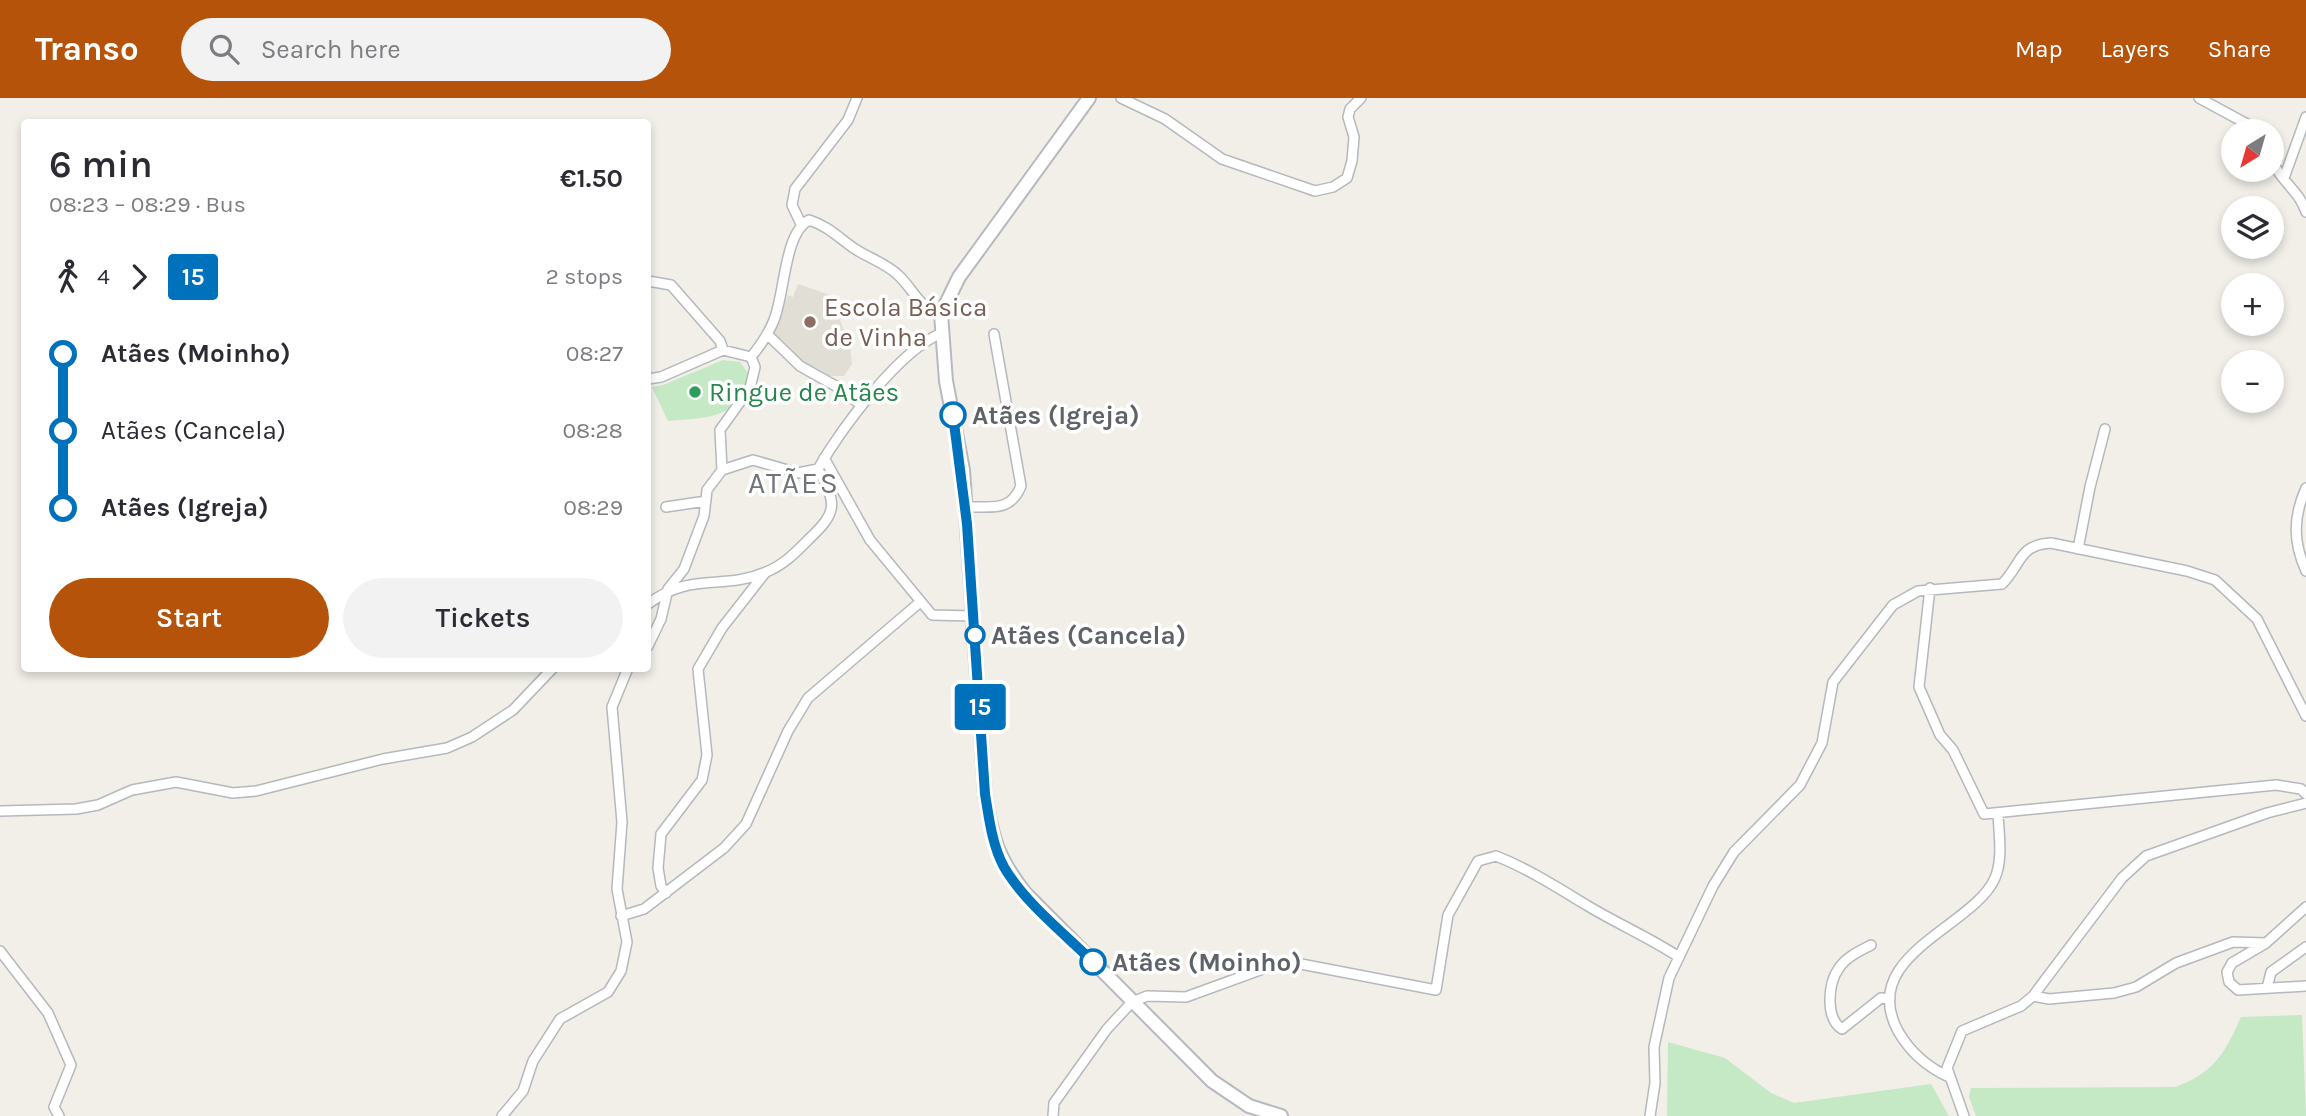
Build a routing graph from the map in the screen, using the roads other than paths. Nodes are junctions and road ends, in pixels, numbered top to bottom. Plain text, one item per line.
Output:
1 (858, 98) edge
2 (1089, 98) edge
3 (1121, 98) edge
4 (1361, 98) edge
5 (2199, 98) edge
6 (2306, 117) edge
7 (2237, 119) edge
8 (2284, 178) joint
9 (2306, 212) edge
10 (801, 224) junction
11 (651, 282) edge
12 (941, 314) junction
13 (942, 333) junction
14 (767, 334) junction
15 (994, 334) dead end
16 (723, 350) junction
17 (751, 357) junction
18 (651, 379) edge
19 (861, 405) junction
20 (2105, 429) dead end
21 (824, 458) junction
22 (818, 469) junction
23 (722, 470) junction
24 (2306, 488) edge
25 (706, 501) junction
26 (666, 507) dead end
27 (966, 507) junction
28 (2078, 549) junction
29 (2306, 571) edge
30 (765, 573) junction
31 (1930, 588) junction
32 (668, 589) junction
33 (651, 602) edge
34 (919, 603) junction
35 (974, 616) junction
36 (651, 640) edge
37 (549, 672) edge
38 (626, 672) edge
39 (2306, 716) edge
40 (2306, 794) edge
41 (2306, 803) edge
42 (0, 811) edge
43 (1998, 814) junction
44 (666, 893) junction
45 (2306, 907) edge
46 (621, 916) junction
47 (2266, 943) junction
48 (1871, 945) dead end
49 (2306, 947) edge
50 (0, 951) edge
51 (1679, 957) junction
52 (2306, 986) edge
53 (2267, 988) junction
54 (2033, 996) junction
55 (1890, 999) junction
56 (1132, 1002) junction
57 (1949, 1077) junction
58 (60, 1116) edge
59 (502, 1116) edge
60 (1054, 1116) edge
61 (1281, 1116) edge
62 (1650, 1116) edge
63 (1964, 1116) edge

1 - 10 street
2 - 12 main road
3 - 4 street
5 - 7 street
6 - 8 street
8 - 9 street
10 - 12 street
10 - 14 street
11 - 16 street
12 - 13 main road
13 - 19 street
13 - 27 main road
14 - 17 street
14 - 19 street
15 - 27 street
16 - 17 street
16 - 18 street
17 - 23 street
19 - 21 street
20 - 28 street
21 - 22 street
21 - 34 street
22 - 23 street
22 - 30 street
23 - 25 street
24 - 29 street
25 - 26 street
25 - 32 street
27 - 35 main road
28 - 31 street
28 - 39 street
30 - 32 street
30 - 44 street
31 - 43 street
31 - 51 street
32 - 33 street
32 - 36 street
34 - 35 street
34 - 44 street
35 - 56 main road
37 - 42 street
38 - 46 street
40 - 43 street
41 - 54 street
43 - 55 street
44 - 46 street
45 - 47 street
46 - 59 street
47 - 53 street
47 - 54 street
48 - 55 street
49 - 53 street
50 - 58 street
51 - 56 street
51 - 62 street
52 - 53 street
54 - 57 street
55 - 57 street
56 - 60 street
56 - 61 main road
57 - 63 street

